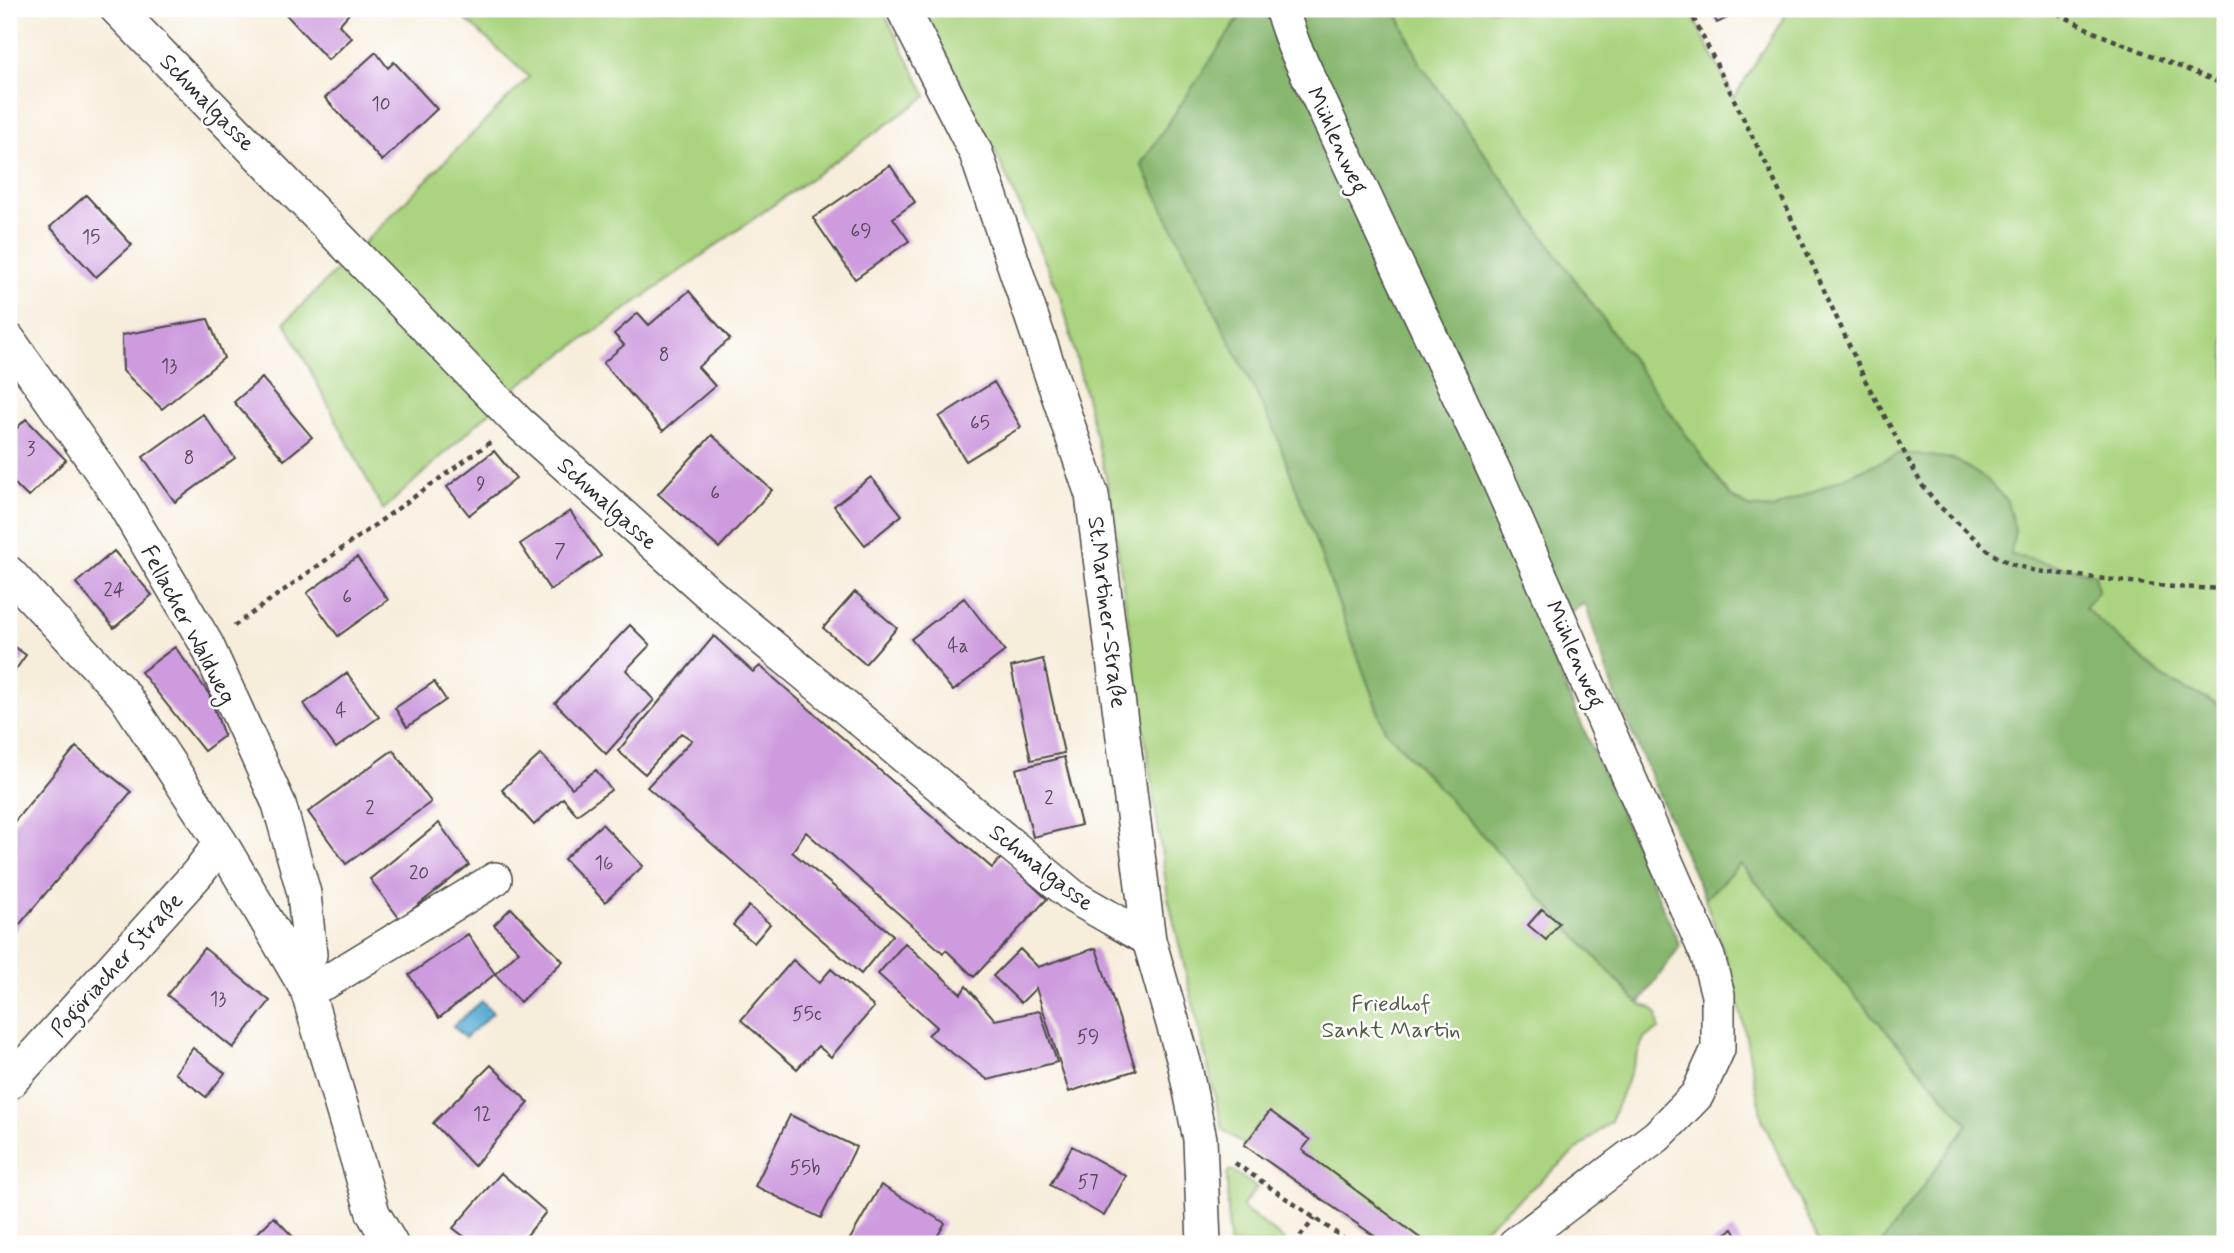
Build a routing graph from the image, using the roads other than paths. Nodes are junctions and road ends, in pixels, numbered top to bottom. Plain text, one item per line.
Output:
1 (117, 9) edge
2 (903, 9) edge
3 (1281, 9) edge
4 (9, 340) edge
5 (9, 573) edge
6 (220, 843) junction
7 (495, 879) dead end
8 (1149, 940) junction
9 (302, 982) junction
10 (9, 1083) edge
11 (391, 1244) edge
12 (1204, 1244) edge
13 (1515, 1244) edge

1 - 8 street, Schmalgasse
2 - 8 street, St.Martiner-Straße
3 - 13 street, Mühlenweg
4 - 9 street, Fellacher Waldweg
5 - 6 street
6 - 9 street
6 - 10 street, Pogöriacher Straße
7 - 9 street
8 - 12 street, St.Martiner-Straße
9 - 11 street

